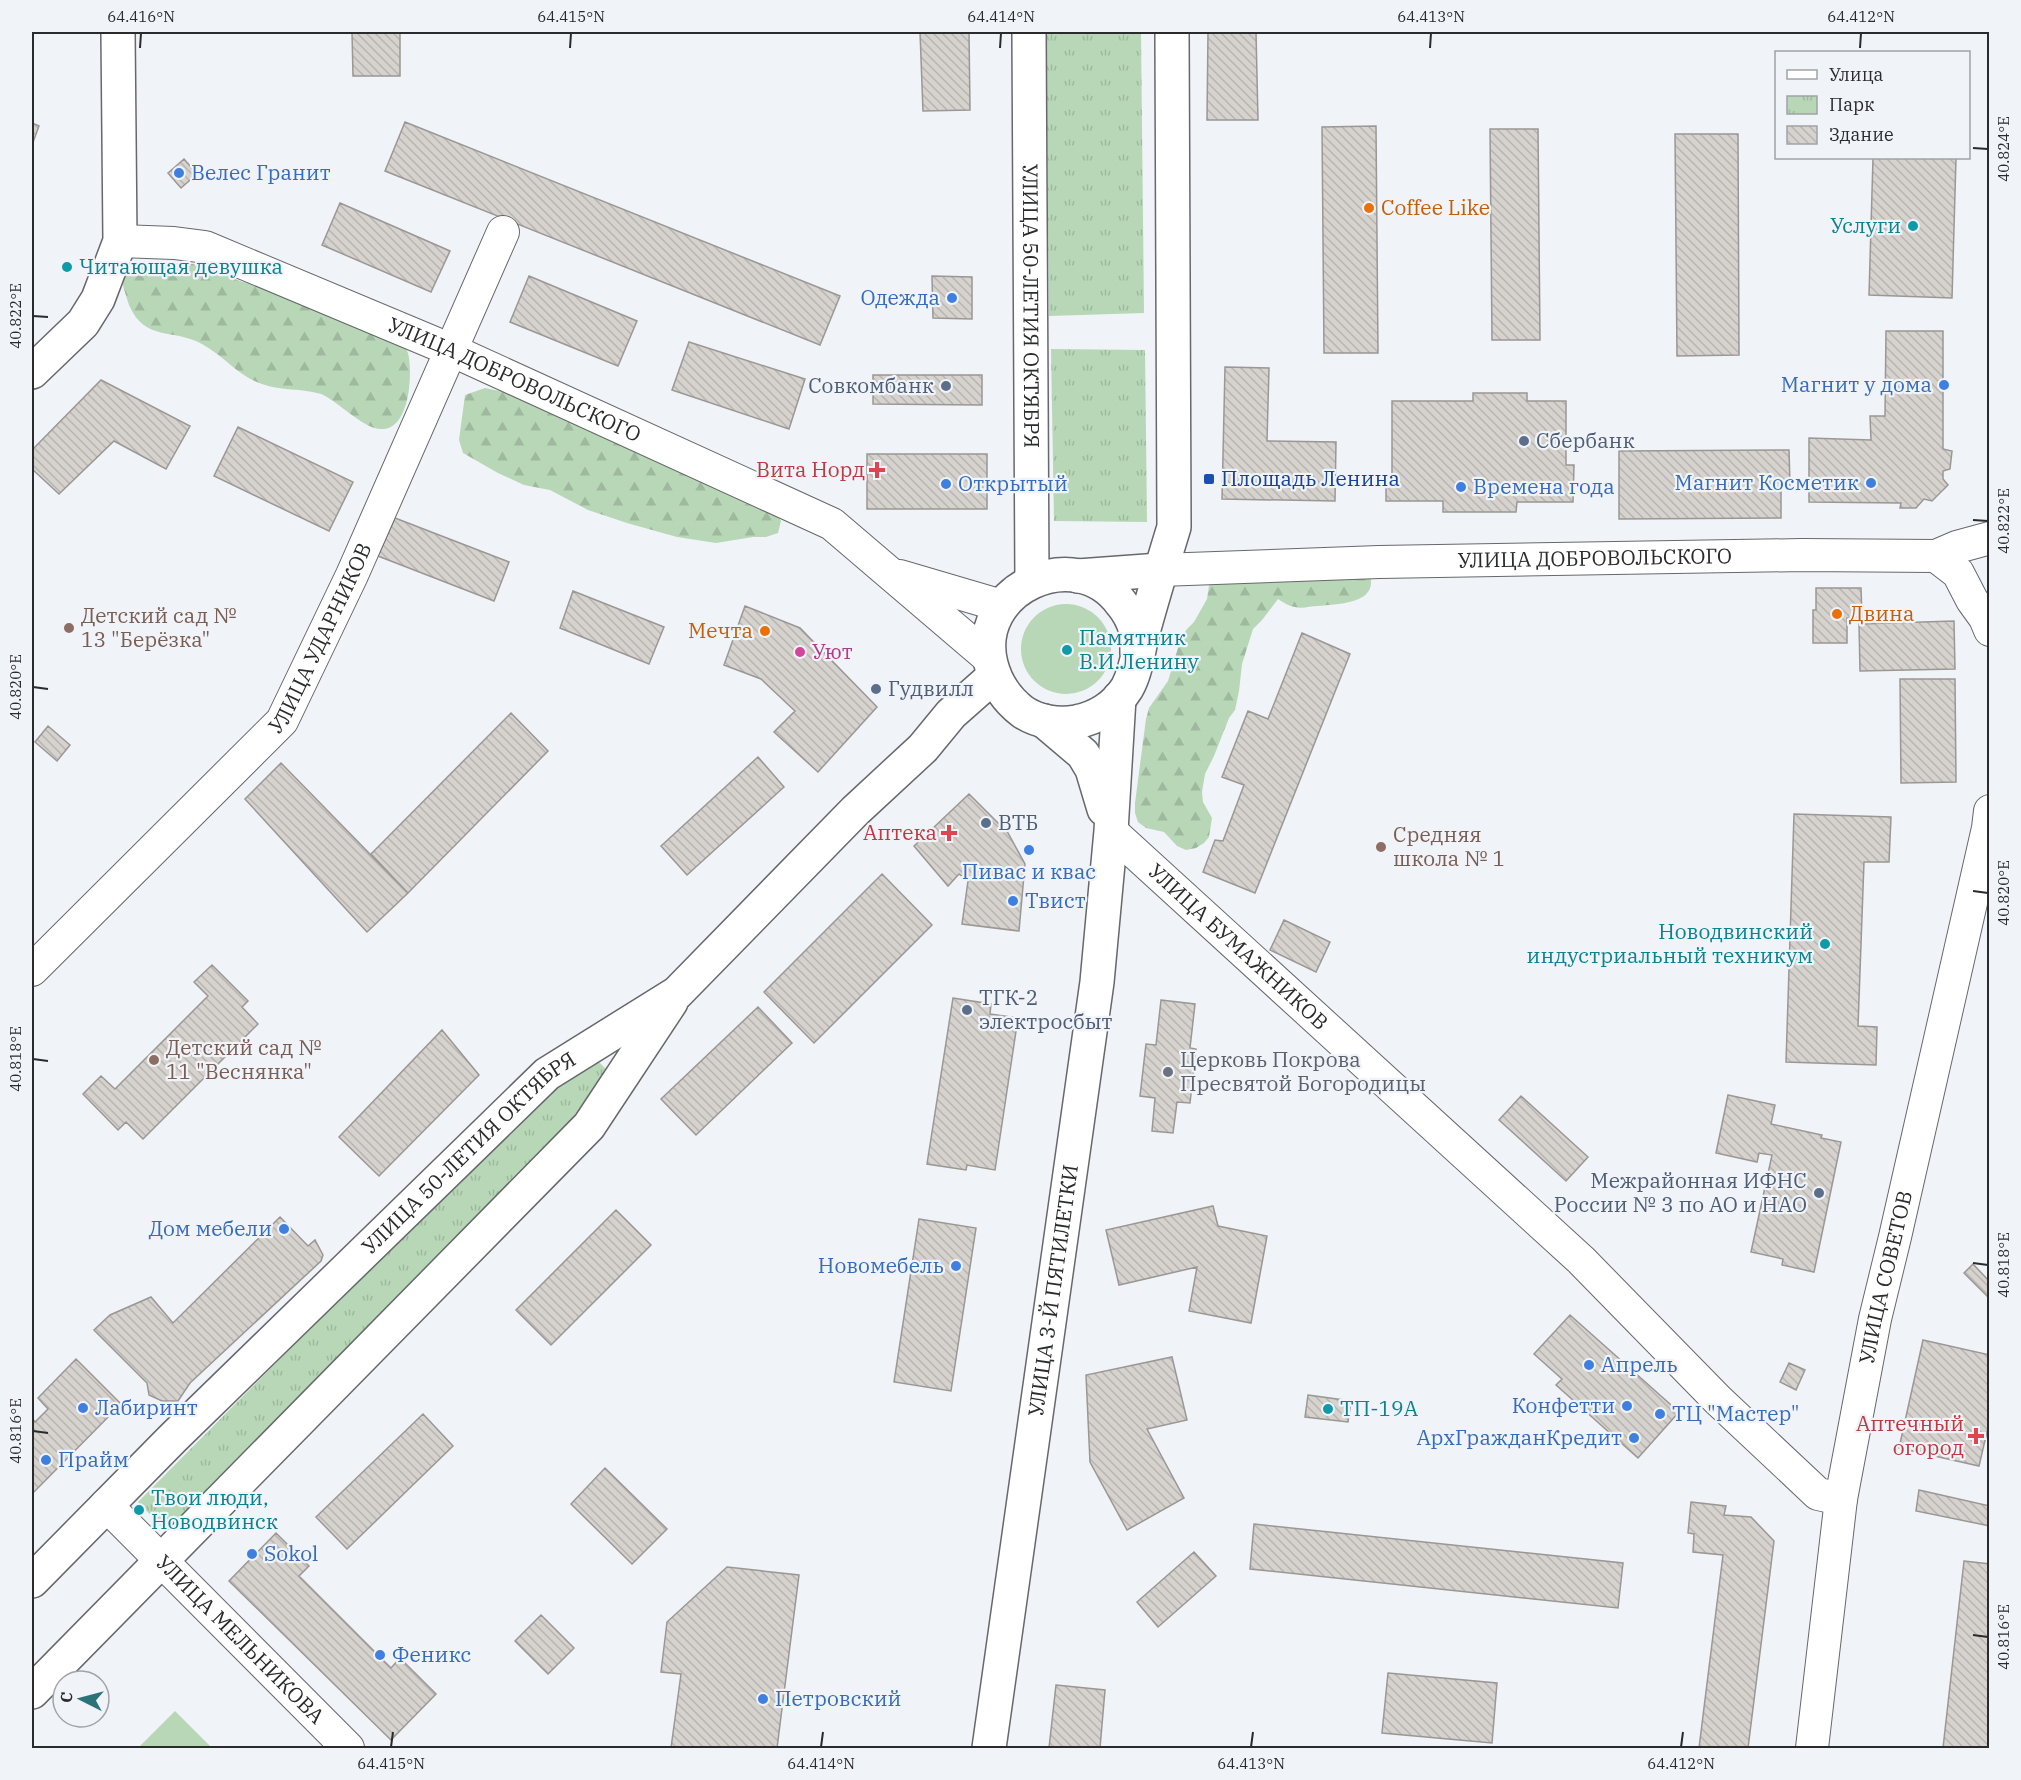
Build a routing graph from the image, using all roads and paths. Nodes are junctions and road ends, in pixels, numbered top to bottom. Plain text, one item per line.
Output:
1 (118, 32) edge
2 (1029, 32) edge
3 (1172, 32) edge
4 (503, 232) dead end
5 (120, 241) junction
6 (451, 350) junction
7 (32, 372) edge
8 (1989, 538) edge
9 (1936, 556) junction
10 (1160, 570) junction
11 (887, 572) junction
12 (1077, 576) junction
13 (1032, 581) junction
14 (1002, 606) junction
15 (1989, 630) edge
16 (1137, 654) junction
17 (992, 667) junction
18 (1119, 698) junction
19 (1014, 705) junction
20 (1044, 721) junction
21 (923, 748) junction
22 (1989, 811) edge
23 (1111, 831) junction
24 (32, 970) edge
25 (677, 993) junction
26 (1841, 1499) junction
27 (106, 1505) junction
28 (161, 1560) junction
29 (32, 1581) edge
30 (32, 1692) edge
31 (348, 1749) edge
32 (989, 1749) edge
33 (1812, 1749) edge

1 - 5 main road
2 - 13 main road, УЛИЦА 50-ЛЕТИЯ ОКТЯБРЯ
3 - 10 main road
4 - 6 street, УЛИЦА УДАРНИКОВ
5 - 6 street, УЛИЦА ДОБРОВОЛЬСКОГО
5 - 7 main road
6 - 11 street, УЛИЦА ДОБРОВОЛЬСКОГО
6 - 24 street, УЛИЦА УДАРНИКОВ
8 - 9 street
9 - 10 street, УЛИЦА ДОБРОВОЛЬСКОГО
9 - 15 street
10 - 12 main road
10 - 16 main road
11 - 14 street
11 - 17 street, УЛИЦА ДОБРОВОЛЬСКОГО
12 - 13 main road
12 - 16 main road
13 - 14 main road
14 - 17 main road
16 - 18 main road
17 - 19 main road
17 - 21 main road
18 - 20 main road
18 - 23 main road, УЛИЦА 3-Й ПЯТИЛЕТКИ
19 - 20 main road
19 - 21 main road
20 - 23 main road
21 - 25 main road, УЛИЦА 50-ЛЕТИЯ ОКТЯБРЯ
22 - 26 street, УЛИЦА СОВЕТОВ
23 - 26 street, УЛИЦА БУМАЖНИКОВ
23 - 32 main road, УЛИЦА 3-Й ПЯТИЛЕТКИ
25 - 27 main road, УЛИЦА 50-ЛЕТИЯ ОКТЯБРЯ
25 - 28 main road
26 - 33 street, УЛИЦА СОВЕТОВ
27 - 28 street, УЛИЦА МЕЛЬНИКОВА
27 - 29 main road, УЛИЦА 50-ЛЕТИЯ ОКТЯБРЯ
28 - 30 main road
28 - 31 street, УЛИЦА МЕЛЬНИКОВА

